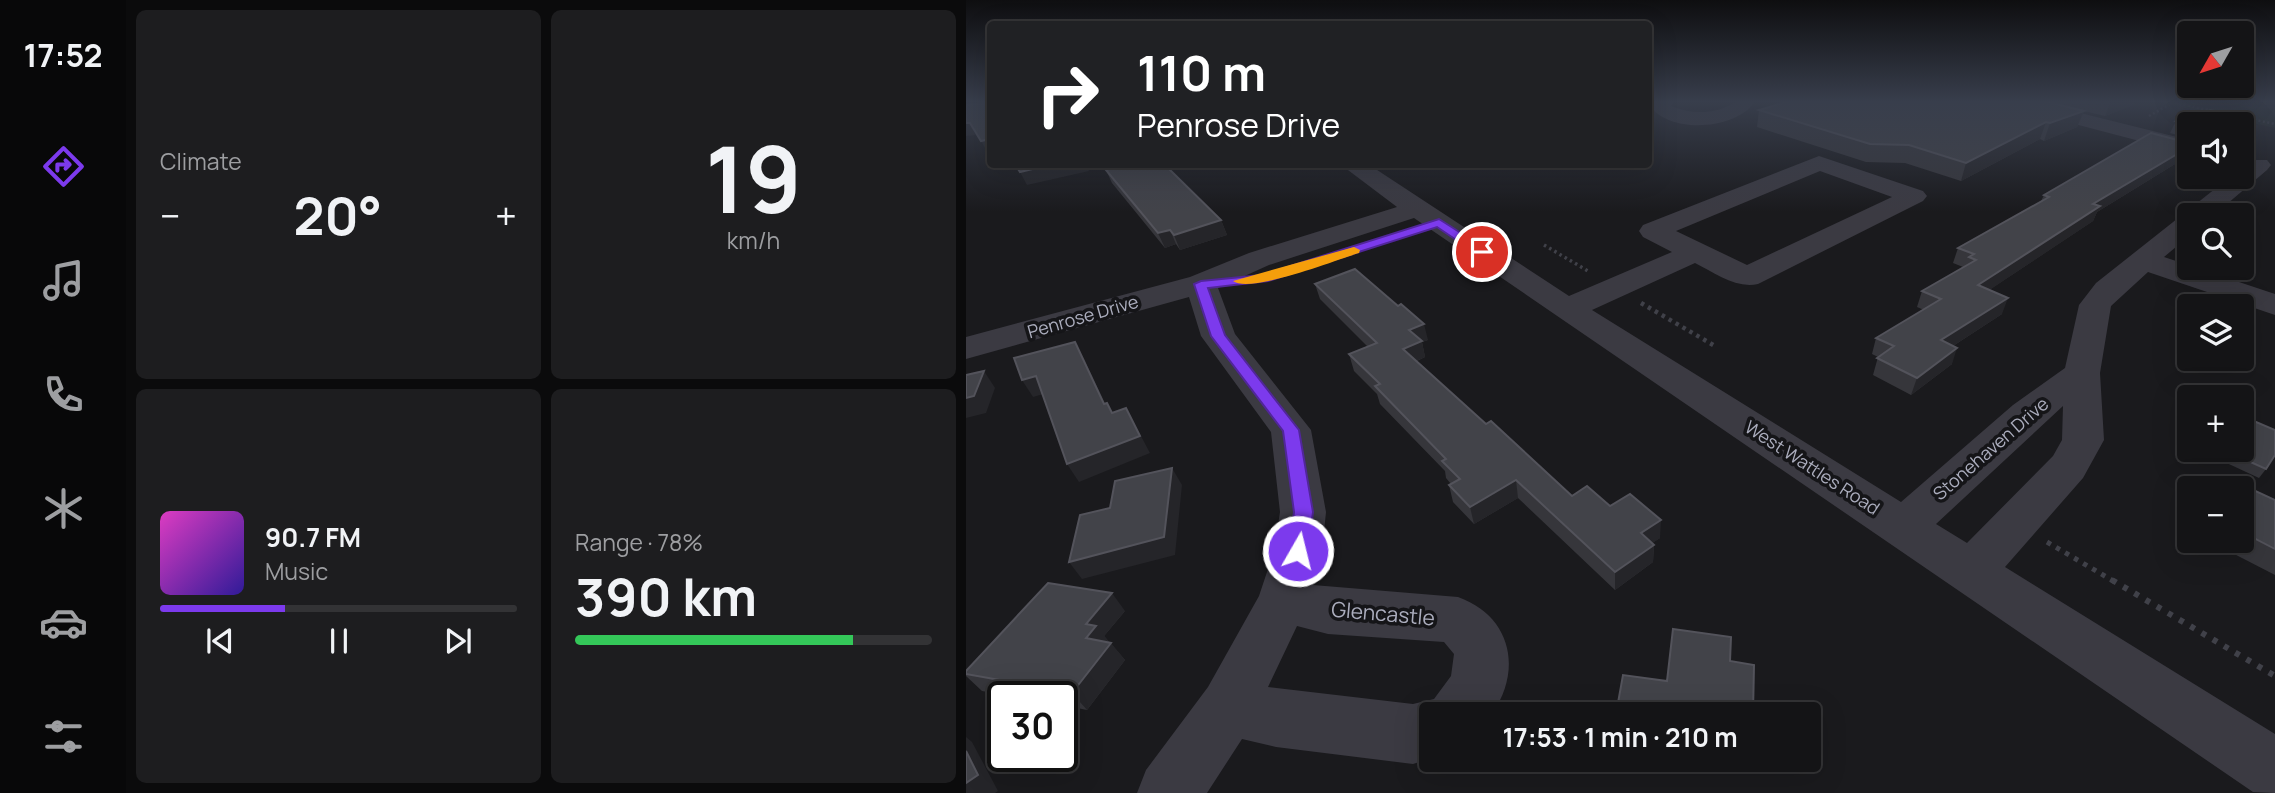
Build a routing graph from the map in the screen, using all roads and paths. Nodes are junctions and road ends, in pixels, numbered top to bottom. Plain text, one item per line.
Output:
1 (2154, 138) edge
2 (2177, 144) edge
3 (2259, 165) edge
4 (1357, 168) edge
5 (2213, 203) edge
6 (1428, 216) junction
7 (2177, 232) edge
8 (1696, 252) junction
9 (2143, 260) junction
10 (1201, 284) junction
11 (2275, 305) edge
12 (1567, 309) junction
13 (966, 348) edge
14 (2082, 373) junction
15 (1903, 527) junction
16 (2044, 540) dead end
17 (1971, 571) junction
18 (1283, 601) junction
19 (2275, 676) edge
20 (1466, 702) edge
21 (1229, 707) junction
22 (1419, 732) edge
23 (2275, 770) edge
24 (1168, 793) edge

1 - 2 street
3 - 5 street
4 - 6 street, West Wattles Road
6 - 10 street, Penrose Drive
6 - 12 street, West Wattles Road
7 - 9 street
8 - 8 street
8 - 12 street
9 - 11 street
9 - 14 street
10 - 13 street, Penrose Drive
10 - 18 street
12 - 15 street, West Wattles Road
14 - 15 street, Stonehaven Drive
14 - 17 street
15 - 17 street, West Wattles Road
16 - 19 path
17 - 23 street, West Wattles Road
18 - 20 street, Glencastle
18 - 21 street
21 - 22 street
21 - 24 street

